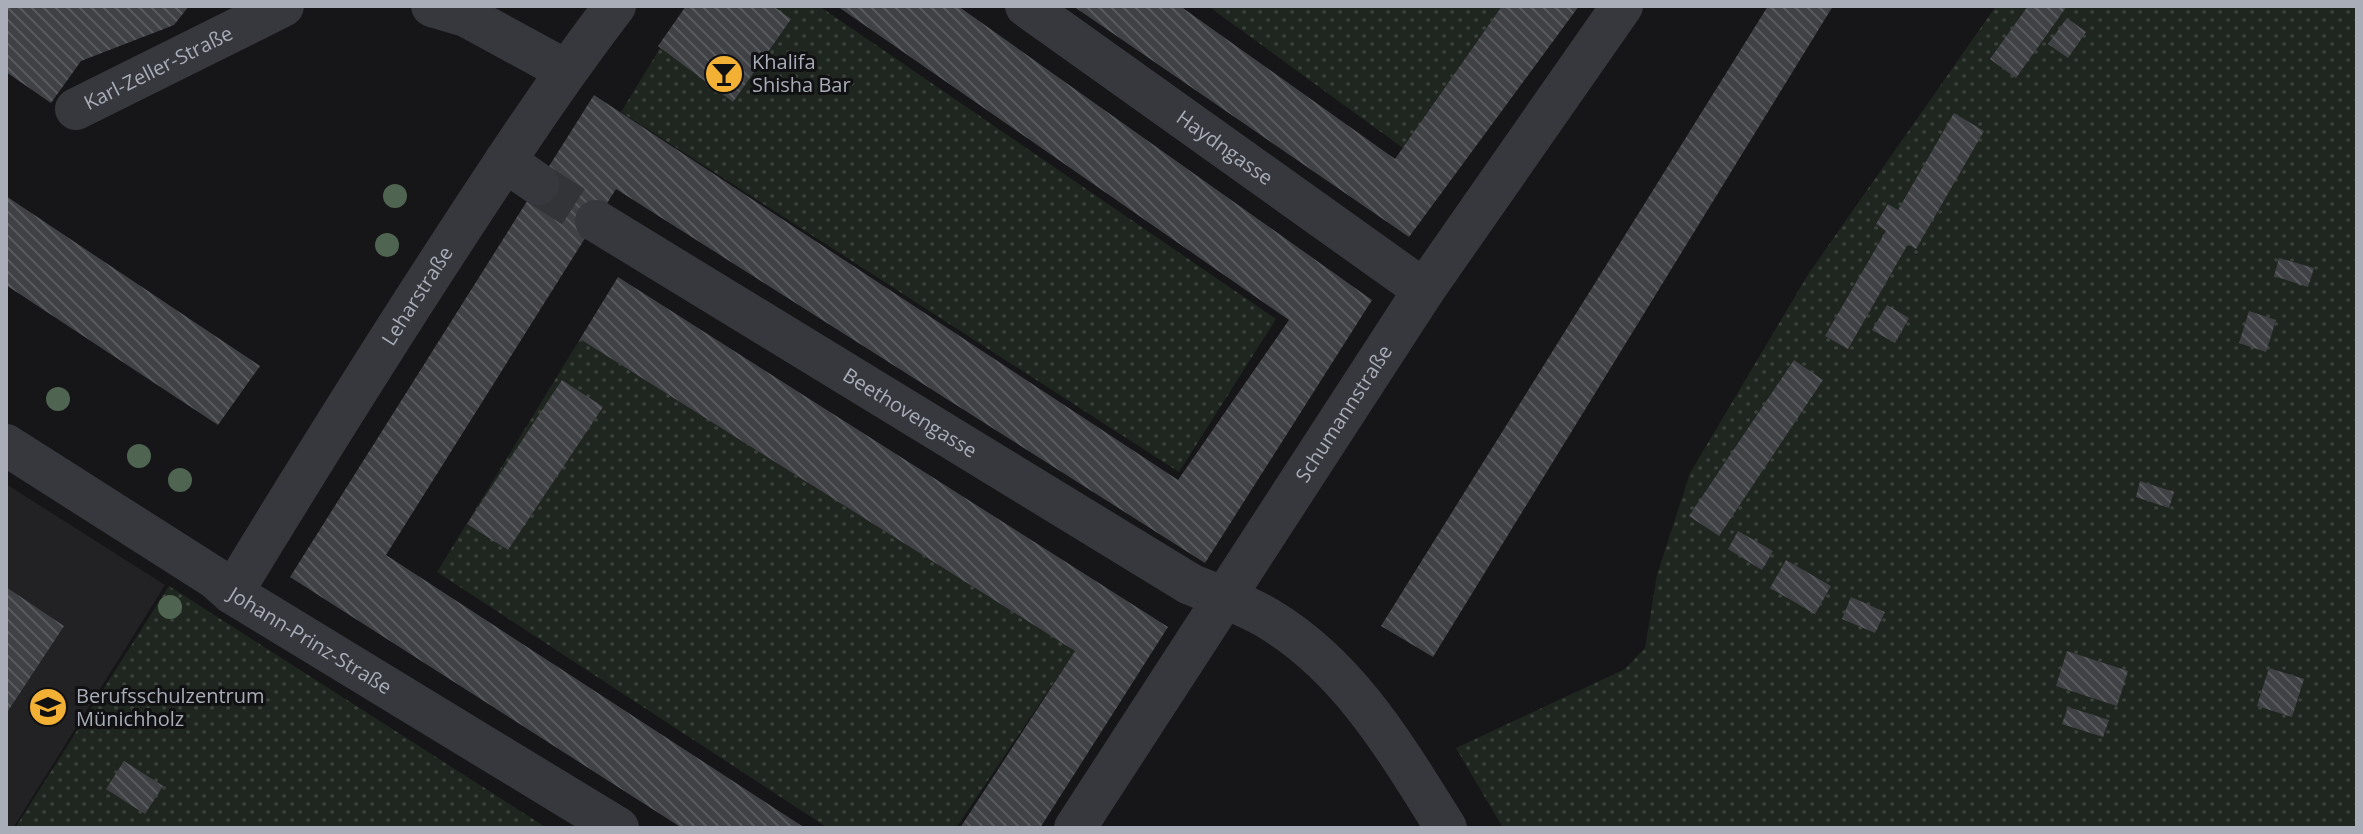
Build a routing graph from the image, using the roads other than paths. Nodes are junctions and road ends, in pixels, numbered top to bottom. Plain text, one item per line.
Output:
1 (283, 6) edge
2 (432, 6) edge
3 (615, 6) edge
4 (1026, 6) edge
5 (1622, 6) edge
6 (565, 70) junction
7 (76, 109) dead end
8 (596, 221) tunnel mouth
9 (1424, 290) junction
10 (6, 445) edge
11 (232, 593) junction
12 (1226, 599) junction
13 (618, 828) edge
14 (1075, 828) edge
15 (1446, 828) edge

1 - 7 street, Karl-Zeller-Straße
2 - 6 street
3 - 6 street, Leharstraße
4 - 9 street, Haydngasse
5 - 9 street, Schumannstraße
6 - 11 street, Leharstraße
8 - 12 street, Beethovengasse
9 - 12 street, Schumannstraße
10 - 11 street, Johann-Prinz-Straße
11 - 13 street, Johann-Prinz-Straße
12 - 14 street, Schumannstraße
12 - 15 street, Beethovengasse

